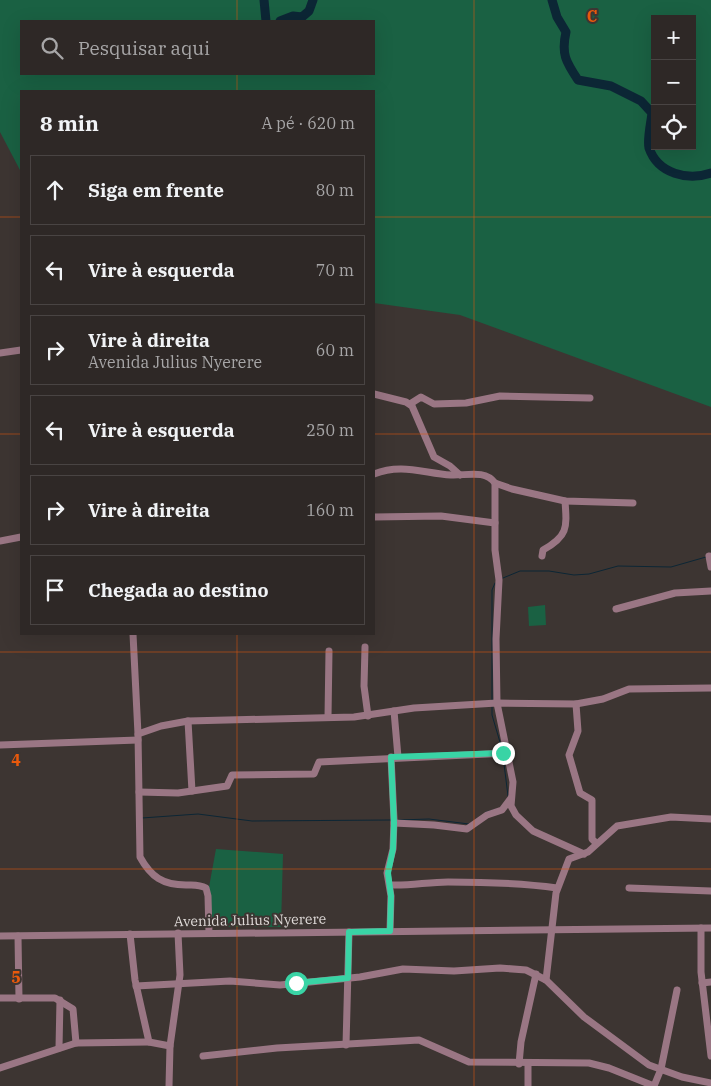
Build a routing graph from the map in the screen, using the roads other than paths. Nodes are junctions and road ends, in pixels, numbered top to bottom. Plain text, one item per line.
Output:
1 (20, 350) edge
2 (0, 353) edge
3 (375, 394) edge
4 (590, 398) dead end
5 (410, 404) junction
6 (375, 474) edge
7 (460, 475) junction
8 (495, 483) junction
9 (565, 501) junction
10 (633, 502) dead end
11 (375, 517) edge
12 (495, 523) junction
13 (20, 537) edge
14 (0, 541) edge
15 (542, 556) dead end
16 (709, 556) dead end
17 (711, 567) edge
18 (711, 591) edge
19 (616, 609) dead end
20 (133, 635) edge
21 (365, 647) dead end
22 (329, 651) dead end
23 (711, 688) edge
24 (497, 703) junction
25 (576, 704) junction
26 (394, 712) junction
27 (368, 716) junction
28 (328, 718) junction
29 (188, 721) junction
30 (138, 737) junction
31 (0, 745) edge
32 (508, 753) junction
33 (394, 757) junction
34 (192, 791) junction
35 (138, 792) junction
36 (513, 793) junction
37 (711, 819) edge
38 (394, 823) junction
39 (596, 843) junction
40 (584, 854) junction
41 (390, 885) junction
42 (557, 888) junction
43 (629, 888) dead end
44 (711, 891) edge
45 (701, 928) junction
46 (711, 928) edge
47 (550, 930) junction
48 (390, 931) junction
49 (349, 932) junction
50 (209, 933) junction
51 (130, 934) junction
52 (178, 934) junction
53 (0, 936) edge
54 (18, 936) junction
55 (536, 974) junction
56 (348, 978) junction
57 (546, 980) junction
58 (711, 982) edge
59 (702, 983) junction
60 (179, 984) junction
61 (136, 986) junction
62 (677, 990) dead end
63 (0, 998) edge
64 (19, 999) junction
65 (60, 1000) junction
66 (710, 1035) edge
67 (149, 1042) junction
68 (76, 1043) junction
69 (346, 1044) junction
70 (170, 1046) junction
71 (59, 1048) junction
72 (203, 1056) dead end
73 (711, 1056) edge
74 (519, 1064) junction
75 (528, 1064) junction
76 (0, 1068) edge
77 (661, 1069) junction
78 (711, 1084) edge
79 (168, 1086) edge
80 (528, 1086) edge
81 (654, 1086) edge

1 - 2 street
3 - 5 street
4 - 5 street
5 - 7 street
6 - 7 street
7 - 8 street
8 - 9 street
8 - 12 street
9 - 10 street
9 - 15 street
11 - 12 street
12 - 24 street
13 - 14 street
16 - 17 street
18 - 19 street
20 - 30 street
21 - 27 street
22 - 28 street
23 - 25 street
24 - 25 street
24 - 26 street
24 - 32 street
25 - 39 street
26 - 27 street
26 - 33 street
27 - 28 street
28 - 29 street
29 - 30 street
29 - 34 street
30 - 31 street
30 - 35 street
32 - 33 street
32 - 36 street
33 - 34 street
33 - 38 street
34 - 35 street
35 - 50 street
36 - 38 street
36 - 40 street
37 - 39 street
38 - 41 street
39 - 40 street
40 - 42 street
41 - 42 street
41 - 48 street
42 - 47 street
43 - 44 street
45 - 46 street, Avenida Julius Nyerere
45 - 47 street, Avenida Julius Nyerere
45 - 59 street
47 - 48 street, Avenida Julius Nyerere
47 - 57 street
48 - 49 street, Avenida Julius Nyerere
49 - 50 street, Avenida Julius Nyerere
49 - 56 street
50 - 52 street, Avenida Julius Nyerere
51 - 52 street, Avenida Julius Nyerere
51 - 54 street, Avenida Julius Nyerere
51 - 61 street
52 - 60 street
53 - 54 street, Avenida Julius Nyerere
54 - 64 street
55 - 56 street
55 - 57 street
55 - 74 street
56 - 60 street
56 - 69 street
57 - 77 street
58 - 59 street
59 - 66 street
60 - 61 street
60 - 70 street
61 - 67 street
62 - 77 street
63 - 64 street
64 - 65 street
65 - 68 street
65 - 71 street
66 - 73 street
67 - 68 street
67 - 70 street
68 - 71 street
69 - 72 street
69 - 74 street
70 - 79 street
71 - 76 street
74 - 75 street
75 - 80 street
75 - 81 street
77 - 78 street
77 - 81 street

